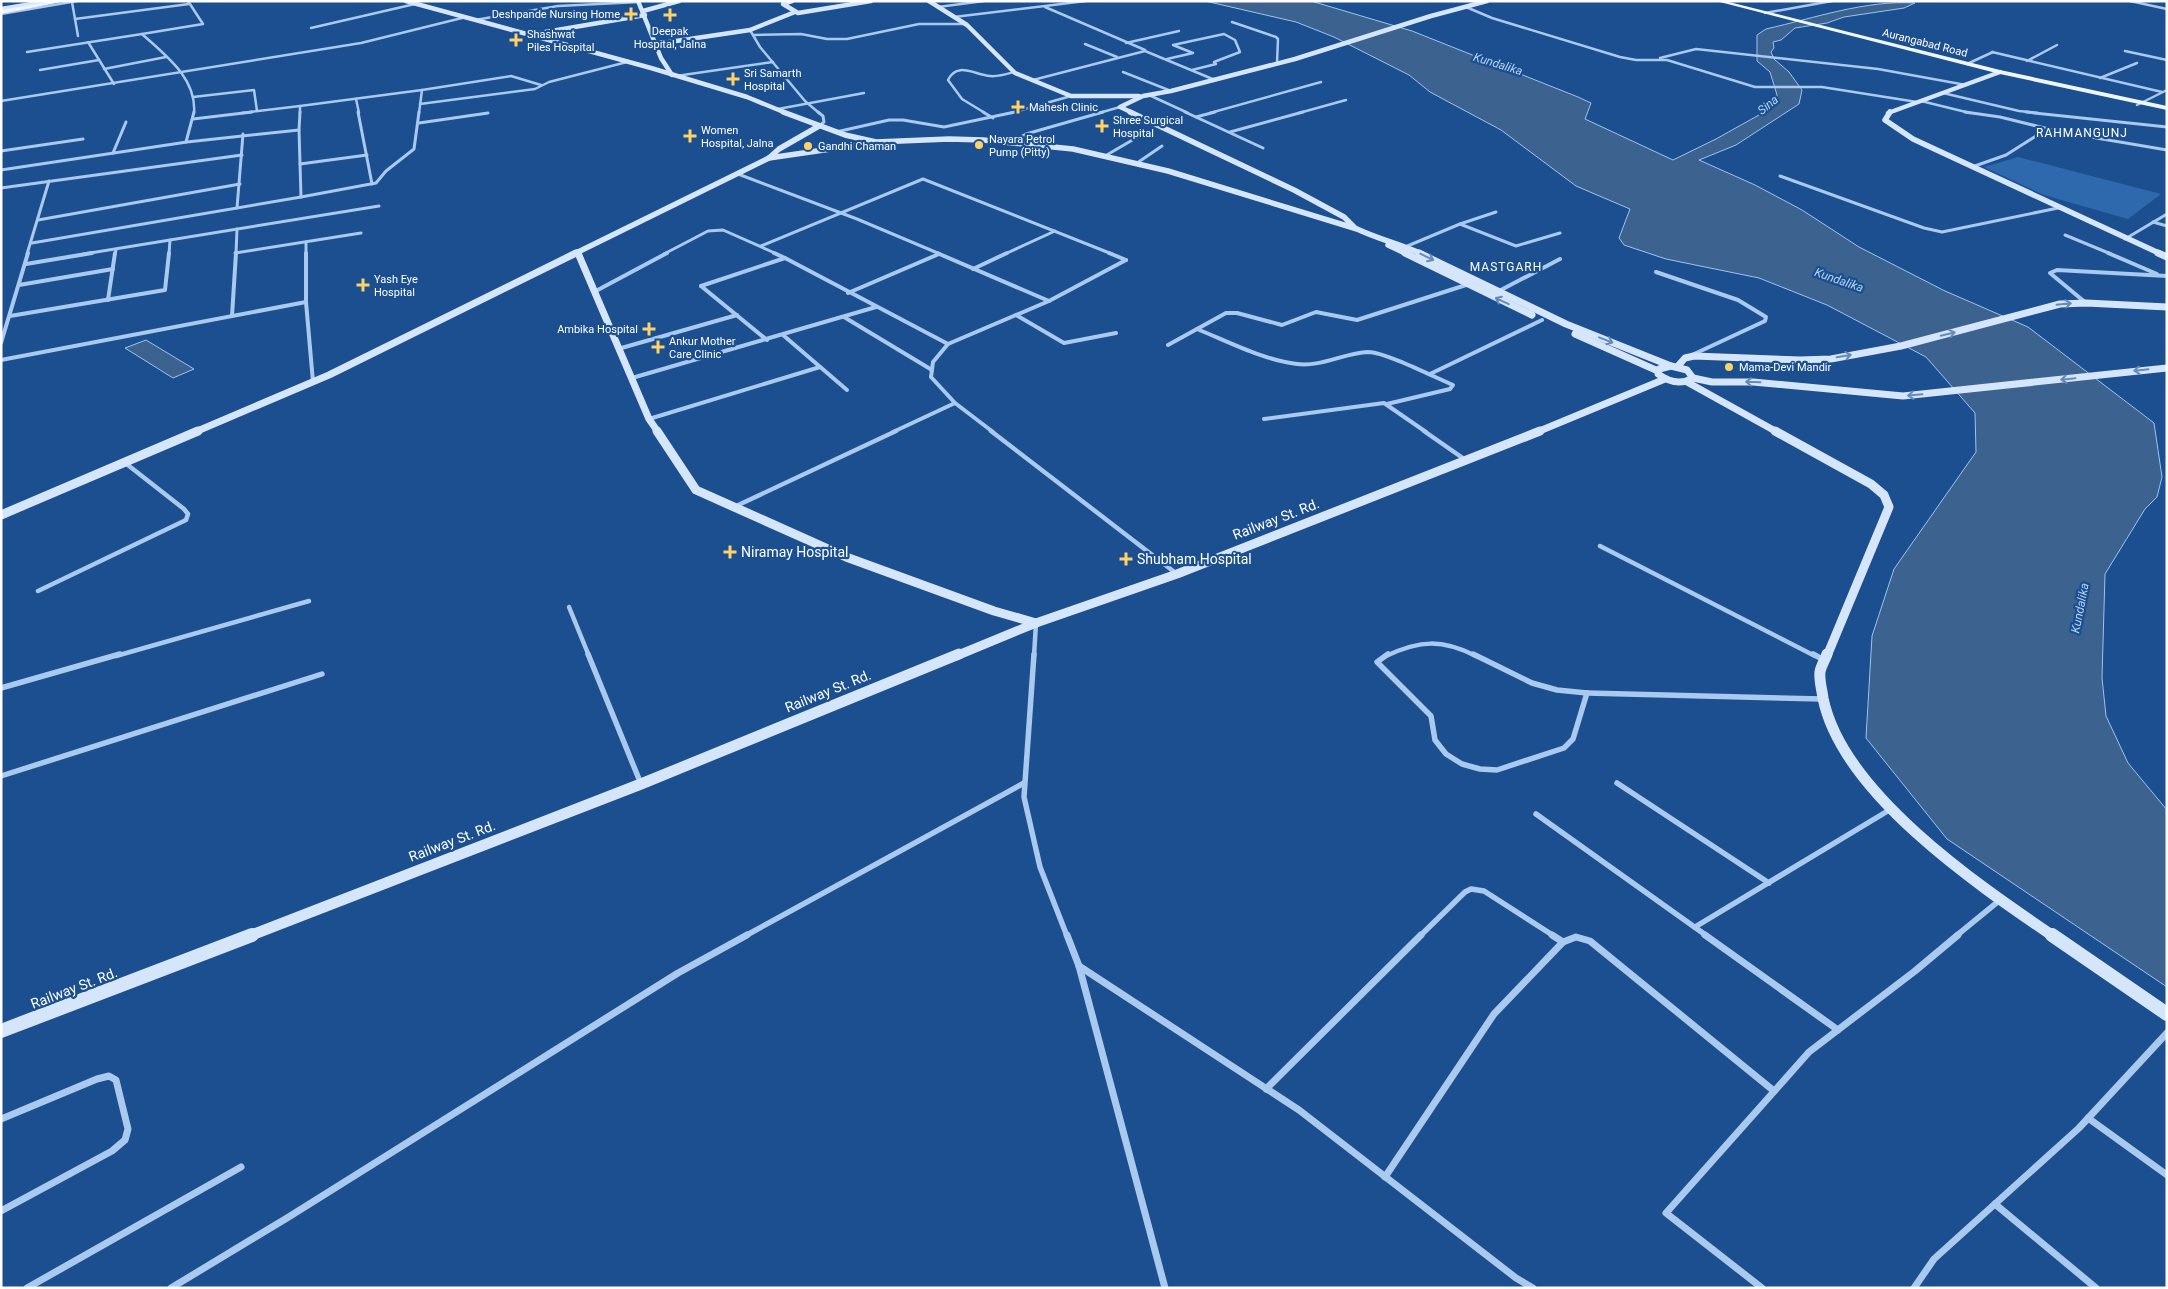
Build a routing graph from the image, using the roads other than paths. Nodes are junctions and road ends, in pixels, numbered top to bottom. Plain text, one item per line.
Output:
1 (50, 1) edge
2 (65, 1) edge
3 (77, 1) edge
4 (406, 1) edge
5 (679, 1) edge
6 (777, 1) edge
7 (792, 1) edge
8 (871, 1) edge
9 (929, 1) edge
10 (984, 1) edge
11 (1086, 1) edge
12 (1487, 1) edge
13 (1718, 1) edge
14 (1832, 1) edge
15 (2130, 1) edge
16 (38, 2) edge
17 (72, 2) edge
18 (638, 2) edge
19 (188, 3) edge
20 (415, 4) junction
21 (784, 4) junction
22 (1043, 6) junction
23 (938, 7) junction
24 (1466, 7) junction
25 (2167, 9) edge
26 (1, 12) edge
27 (796, 12) junction
28 (644, 13) junction
29 (1765, 13) junction
30 (954, 17) junction
31 (462, 18) junction
32 (75, 19) junction
33 (472, 21) junction
34 (1232, 22) dead end
35 (964, 24) junction
36 (311, 28) dead end
37 (750, 30) junction
38 (1179, 31) dead end
39 (142, 34) junction
40 (525, 35) junction
41 (754, 35) junction
42 (78, 36) dead end
43 (88, 42) junction
44 (1125, 43) junction
45 (656, 44) junction
46 (1085, 44) dead end
47 (2057, 45) dead end
48 (1145, 50) junction
49 (1996, 50) dead end
50 (2125, 51) dead end
51 (27, 52) dead end
52 (1992, 52) junction
53 (1117, 56) junction
54 (166, 57) junction
55 (1653, 59) junction
56 (99, 60) junction
57 (1167, 60) junction
58 (2167, 60) edge
59 (2027, 61) junction
60 (627, 62) junction
61 (773, 62) junction
62 (1277, 63) junction
63 (2137, 63) dead end
64 (1967, 64) junction
65 (104, 68) junction
66 (40, 70) dead end
67 (1192, 70) junction
68 (1014, 72) junction
69 (1123, 72) dead end
70 (2000, 72) junction
71 (183, 73) junction
72 (674, 75) junction
73 (2100, 78) junction
74 (1033, 80) junction
75 (1215, 80) junction
76 (1321, 82) dead end
77 (114, 84) junction
78 (541, 84) junction
79 (1966, 84) junction
80 (422, 90) junction
81 (2167, 90) edge
82 (1171, 91) junction
83 (2162, 92) junction
84 (864, 93) dead end
85 (1943, 93) junction
86 (194, 96) junction
87 (1071, 96) junction
88 (1146, 96) junction
89 (1101, 97) junction
90 (356, 98) junction
91 (1346, 100) dead end
92 (1, 101) edge
93 (1919, 101) junction
94 (807, 103) junction
95 (420, 104) junction
96 (2139, 104) junction
97 (300, 106) junction
98 (1120, 107) junction
99 (2167, 108) edge
100 (778, 109) junction
101 (257, 111) junction
102 (2167, 112) edge
103 (488, 113) dead end
104 (1196, 117) junction
105 (193, 118) junction
106 (993, 118) junction
107 (126, 122) dead end
108 (419, 123) junction
109 (819, 126) junction
110 (2167, 127) edge
111 (2043, 128) junction
112 (299, 130) junction
113 (836, 132) junction
114 (1230, 132) junction
115 (243, 134) junction
116 (1141, 135) dead end
117 (83, 139) dead end
118 (186, 142) junction
119 (876, 142) junction
120 (1011, 142) junction
121 (1162, 146) dead end
122 (1264, 148) dead end
123 (2167, 150) edge
124 (1, 151) edge
125 (113, 153) junction
126 (242, 155) junction
127 (367, 155) junction
128 (1105, 156) junction
129 (769, 158) junction
130 (1136, 163) junction
131 (300, 164) junction
132 (1971, 167) junction
133 (1, 170) edge
134 (738, 174) junction
135 (1780, 176) dead end
136 (49, 182) junction
137 (240, 184) junction
138 (372, 184) junction
139 (1, 188) edge
140 (301, 197) junction
141 (379, 206) dead end
142 (237, 208) junction
143 (2058, 208) junction
144 (839, 212) junction
145 (1496, 212) dead end
146 (2167, 214) edge
147 (38, 220) junction
148 (2153, 222) junction
149 (1460, 224) junction
150 (2167, 226) edge
151 (237, 229) junction
152 (1357, 229) junction
153 (1055, 232) junction
154 (361, 233) dead end
155 (1560, 233) dead end
156 (2065, 235) dead end
157 (170, 240) junction
158 (1381, 240) junction
159 (2125, 240) junction
160 (306, 242) junction
161 (32, 243) junction
162 (761, 246) junction
163 (1406, 246) junction
164 (116, 250) junction
165 (578, 252) junction
166 (235, 253) junction
167 (939, 254) junction
168 (2167, 257) edge
169 (785, 258) junction
170 (1560, 259) dead end
171 (26, 264) junction
172 (113, 269) junction
173 (973, 269) junction
174 (1656, 272) dead end
175 (2160, 276) junction
176 (2167, 276) edge
177 (1466, 284) junction
178 (19, 285) junction
179 (1499, 291) junction
180 (594, 292) junction
181 (848, 293) junction
182 (108, 300) junction
183 (1049, 301) junction
184 (306, 302) junction
185 (2086, 303) junction
186 (2167, 306) edge
187 (876, 307) junction
188 (737, 315) junction
189 (1016, 315) junction
190 (10, 316) junction
191 (232, 316) junction
192 (844, 316) junction
193 (1542, 320) junction
194 (1197, 329) junction
195 (1116, 333) dead end
196 (782, 335) junction
197 (767, 340) junction
198 (1, 343) edge
199 (948, 344) junction
200 (1168, 345) dead end
201 (618, 349) junction
202 (1650, 357) junction
203 (1686, 358) junction
204 (1, 360) edge
205 (1674, 366) junction
206 (820, 367) junction
207 (2167, 368) edge
208 (932, 370) junction
209 (1430, 374) junction
210 (1662, 375) junction
211 (632, 378) junction
212 (1690, 380) junction
213 (312, 382) junction
214 (847, 390) dead end
215 (955, 403) junction
216 (1388, 404) junction
217 (648, 419) junction
218 (1264, 420) dead end
219 (1467, 461) junction
220 (124, 462) junction
221 (734, 508) junction
222 (1, 515) edge
223 (1600, 546) dead end
224 (1177, 574) junction
225 (38, 591) dead end
226 (309, 601) dead end
227 (569, 607) dead end
228 (1036, 622) junction
229 (1825, 660) junction
230 (322, 674) dead end
231 (1, 688) edge
232 (1587, 693) junction
233 (1822, 699) junction
234 (1, 776) edge
235 (1024, 783) junction
236 (1617, 783) dead end
237 (641, 784) junction
238 (1892, 809) junction
239 (1536, 814) dead end
240 (1769, 883) junction
241 (2000, 900) junction
242 (1695, 927) junction
243 (1563, 942) junction
244 (1079, 966) junction
245 (2167, 1014) edge
246 (1838, 1030) junction
247 (1, 1031) edge
248 (2167, 1033) edge
249 (1266, 1089) junction
250 (1774, 1091) junction
251 (2088, 1118) junction
252 (1, 1120) edge
253 (241, 1167) dead end
254 (2167, 1175) edge
255 (1385, 1177) junction
256 (1995, 1204) junction
257 (1, 1211) edge
258 (27, 1288) edge
259 (171, 1288) edge
260 (1165, 1288) edge
261 (1533, 1288) edge
262 (1762, 1288) edge
263 (1914, 1288) edge
264 (2096, 1288) edge

1 - 16 street
2 - 26 main road
3 - 17 street
4 - 20 street
5 - 28 street
6 - 21 street
7 - 21 street
8 - 27 street
9 - 23 street
10 - 23 street
11 - 22 street
12 - 24 street
13 - 29 main road
14 - 29 street
15 - 25 street
16 - 26 street
17 - 26 street
17 - 32 street
18 - 28 street
18 - 33 street
19 - 32 street
19 - 39 street
20 - 31 street
20 - 36 street
21 - 27 street
22 - 30 street
22 - 44 street
23 - 30 street
24 - 55 street
24 - 62 street
27 - 37 street
28 - 40 street
28 - 45 street
29 - 64 main road, Aurangabad Road
30 - 35 street
31 - 33 street
31 - 71 street
32 - 42 street
33 - 40 street
34 - 62 street
35 - 41 street
35 - 68 street
37 - 41 street
37 - 45 street
38 - 44 street
39 - 43 street
39 - 54 street
40 - 60 street
41 - 61 street
43 - 51 street
43 - 56 street
44 - 48 street
45 - 72 street
46 - 53 street
47 - 59 street
48 - 53 street
48 - 57 street
49 - 52 street
50 - 58 street
52 - 59 street
52 - 64 street
53 - 74 street
54 - 65 street
54 - 71 street
55 - 79 street
55 - 93 street
56 - 65 street
56 - 66 street
57 - 67 street
57 - 67 street
59 - 73 street
60 - 72 street
60 - 78 street
61 - 72 street
61 - 94 street
62 - 75 street
63 - 73 street
64 - 70 main road, Aurangabad Road
65 - 77 street
67 - 75 street
68 - 74 street
68 - 106 street
69 - 82 street
70 - 79 street
70 - 96 main road, Aurangabad Road
71 - 77 street
71 - 86 street
72 - 100 street
73 - 83 street
74 - 87 street
75 - 82 street
76 - 104 street
77 - 92 street
78 - 80 street
78 - 95 street
79 - 85 street
80 - 90 street
80 - 95 street
81 - 83 street
82 - 88 street
83 - 96 street
84 - 94 street
85 - 93 street
85 - 110 street
86 - 101 street
86 - 105 street
87 - 89 street
87 - 106 street
88 - 89 street
88 - 98 street
88 - 104 street
89 - 98 street
90 - 97 street
90 - 127 street
91 - 114 street
93 - 111 street
93 - 132 street
94 - 100 street
94 - 109 street
95 - 108 street
96 - 99 main road, Aurangabad Road
96 - 102 main road, Aurangabad Road
97 - 101 street
97 - 112 street
98 - 120 street
98 - 152 street
100 - 109 street
101 - 105 street
103 - 108 street
104 - 114 street
105 - 118 street
106 - 113 street
107 - 125 street
108 - 138 street
109 - 113 street
109 - 129 street
111 - 123 street
111 - 132 street
112 - 115 street
112 - 131 street
113 - 119 street
114 - 122 street
115 - 118 street
115 - 126 street
116 - 128 street
117 - 124 street
118 - 125 street
119 - 120 street
119 - 129 street
120 - 128 street
121 - 130 street
125 - 133 street
126 - 136 street
126 - 137 street
127 - 131 street
127 - 138 street
128 - 130 street
129 - 134 street
130 - 152 street
131 - 140 street
132 - 143 street
134 - 144 street
134 - 165 street
135 - 143 street
136 - 139 street
136 - 147 street
137 - 142 street
137 - 147 street
138 - 140 street
140 - 142 street
141 - 151 street
142 - 161 street
143 - 159 street
144 - 153 street
144 - 162 street
144 - 167 street
145 - 149 street
146 - 148 street
147 - 161 street
148 - 150 street
148 - 159 street
149 - 155 street
149 - 163 street
151 - 157 street
151 - 166 street
152 - 158 street
153 - 173 street
153 - 183 street
154 - 160 street
156 - 175 street
157 - 164 street
157 - 182 street
158 - 163 street
158 - 177 street
159 - 168 street
160 - 166 street
160 - 184 street
161 - 171 street
162 - 169 street
162 - 180 street
163 -> 179 street
164 - 171 street
164 - 172 street
165 - 180 street
165 - 213 street
166 - 191 street
167 - 173 street
167 - 181 street
169 - 181 street
169 - 188 street
170 - 179 street
171 - 178 street
172 - 178 street
172 - 182 street
173 - 183 street
174 - 203 street
175 - 176 street
175 - 185 street
193 -> 177 street
177 - 194 street
178 - 190 street
179 -> 202 street
180 - 201 street
181 - 187 street
182 - 190 street
183 - 189 street
184 - 191 street
184 - 213 street
185 - 186 street
203 -> 185 street
187 - 192 street
187 - 199 street
188 - 197 street
188 - 201 street
189 - 195 street
189 - 199 street
190 - 198 street
191 - 204 street
192 - 196 street
192 - 208 street
193 - 209 street
193 - 210 street
194 - 200 street
194 - 209 street
196 - 197 street
196 - 206 street
197 - 211 street
199 - 208 street
201 - 211 street
202 - 203 street
202 - 205 street
203 - 205 street
205 - 210 street, Railway St. Rd.
205 - 212 street
206 - 214 street
206 - 217 street
207 -> 212 street
208 - 215 street
209 - 216 street
210 - 212 street
210 - 219 street, Railway St. Rd.
211 - 217 street
212 - 229 street
213 - 220 street
215 - 221 street
215 - 224 street
216 - 218 street
216 - 219 street
217 - 221 street
219 - 224 street, Railway St. Rd.
220 - 222 street
220 - 225 street
221 - 228 street
223 - 229 street
224 - 228 street, Railway St. Rd.
226 - 231 street
227 - 237 street
228 - 235 street
228 - 237 street, Railway St. Rd.
229 - 233 street
230 - 234 street
232 - 232 street
232 - 233 street
233 - 238 street
235 - 244 street
235 - 259 street
236 - 240 street
237 - 247 street, Railway St. Rd.
238 - 240 street
238 - 241 street
239 - 242 street
240 - 242 street
241 - 245 street
241 - 246 street
242 - 246 street
243 - 249 street
243 - 250 street
243 - 255 street
244 - 249 street
244 - 260 street
246 - 250 street
248 - 251 street
249 - 255 street
250 - 262 street
251 - 254 street
251 - 256 street
252 - 257 street
253 - 258 street
255 - 261 street
256 - 263 street
256 - 264 street

